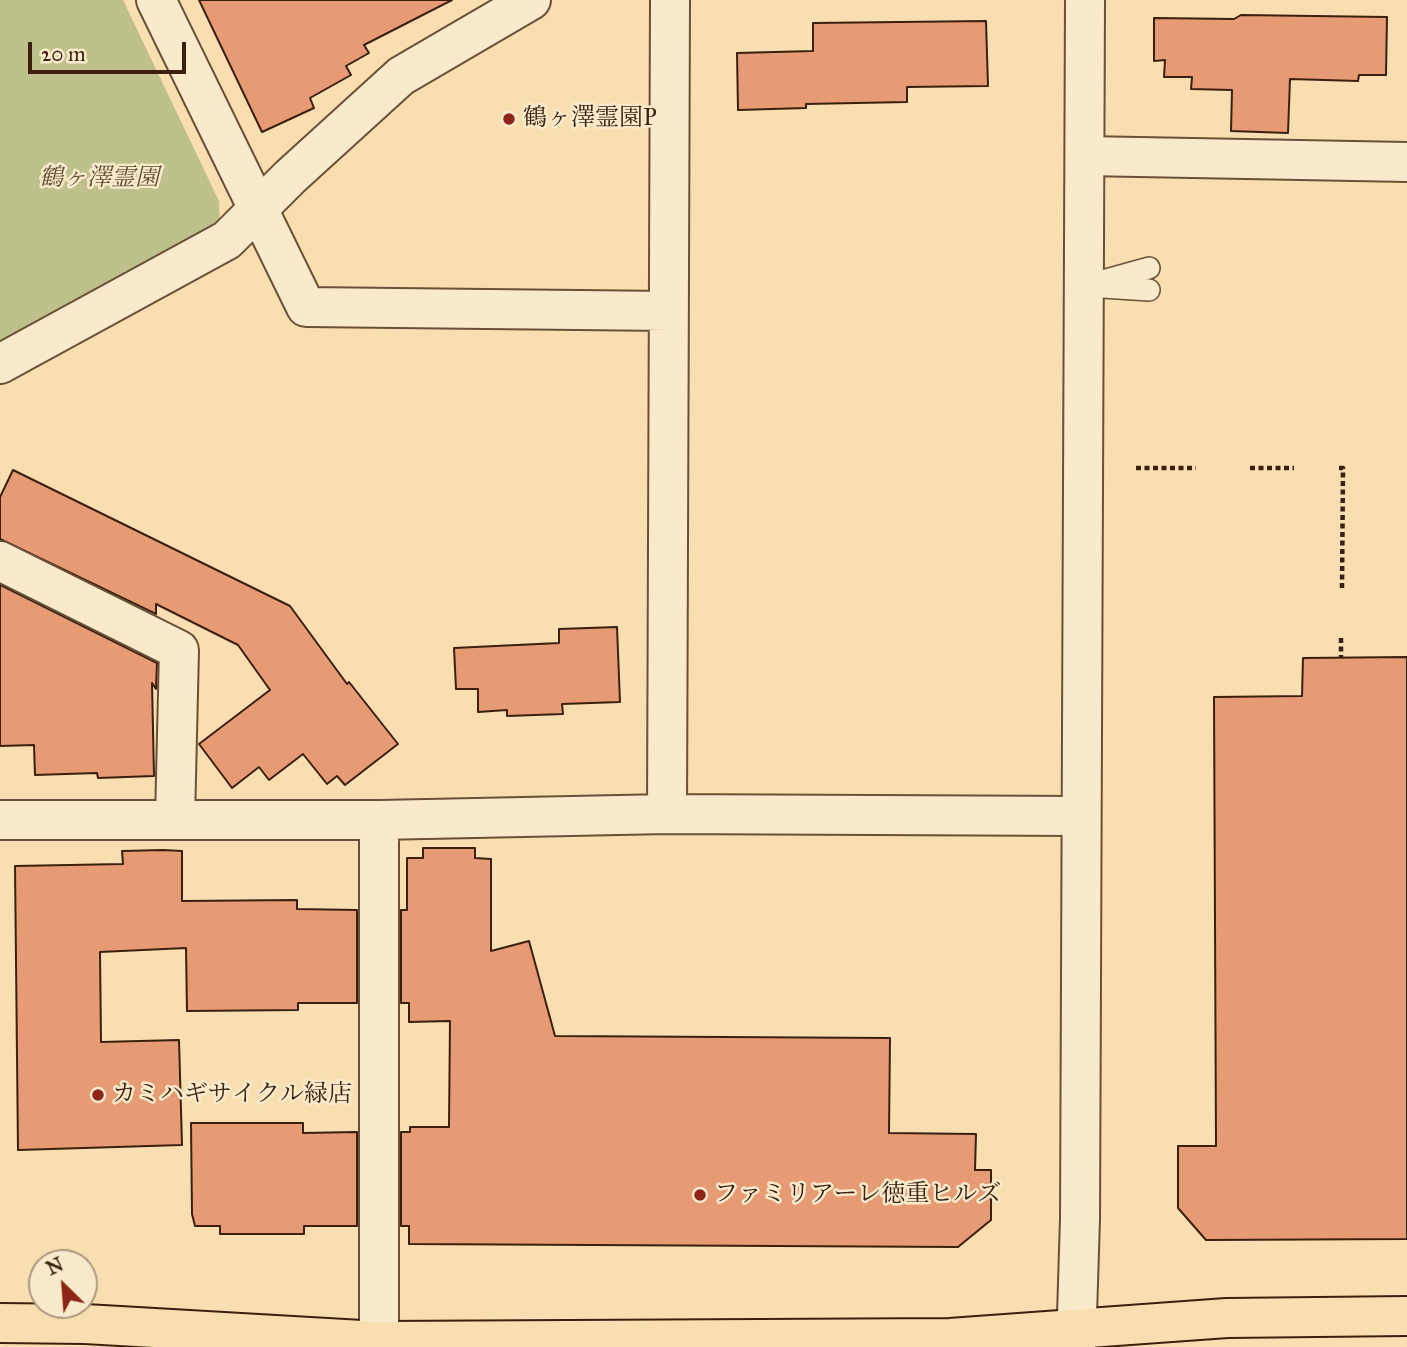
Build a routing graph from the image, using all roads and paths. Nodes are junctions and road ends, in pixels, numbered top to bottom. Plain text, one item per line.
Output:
1 (156, 0) edge
2 (531, 0) edge
3 (670, 0) edge
4 (1085, 0) edge
5 (1085, 156) junction
6 (1407, 162) edge
7 (260, 211) junction
8 (1149, 268) dead end
9 (1084, 286) junction
10 (1149, 290) dead end
11 (668, 311) junction
12 (0, 364) edge
13 (1136, 468) dead end
14 (1196, 468) dead end
15 (1250, 468) dead end
16 (1294, 468) dead end
17 (1339, 468) dead end
18 (0, 561) edge
19 (1342, 588) dead end
20 (1341, 638) dead end
21 (1341, 657) dead end
22 (667, 814) junction
23 (1080, 816) junction
24 (0, 820) edge
25 (175, 820) junction
26 (379, 820) junction
27 (1407, 1316) edge
28 (0, 1323) edge
29 (1075, 1339) edge
30 (379, 1341) junction

1 - 7 street
2 - 7 street
3 - 11 street
4 - 5 street
5 - 6 street
5 - 9 street
7 - 11 street
7 - 12 street
8 - 9 lane
9 - 10 lane
9 - 23 street
11 - 22 street
13 - 14 path
15 - 16 path
17 - 19 path
18 - 25 street
20 - 21 path
22 - 23 street
22 - 26 street
23 - 29 street
24 - 25 street
25 - 26 street
26 - 30 street
27 - 29 main road
28 - 30 main road
29 - 30 main road

